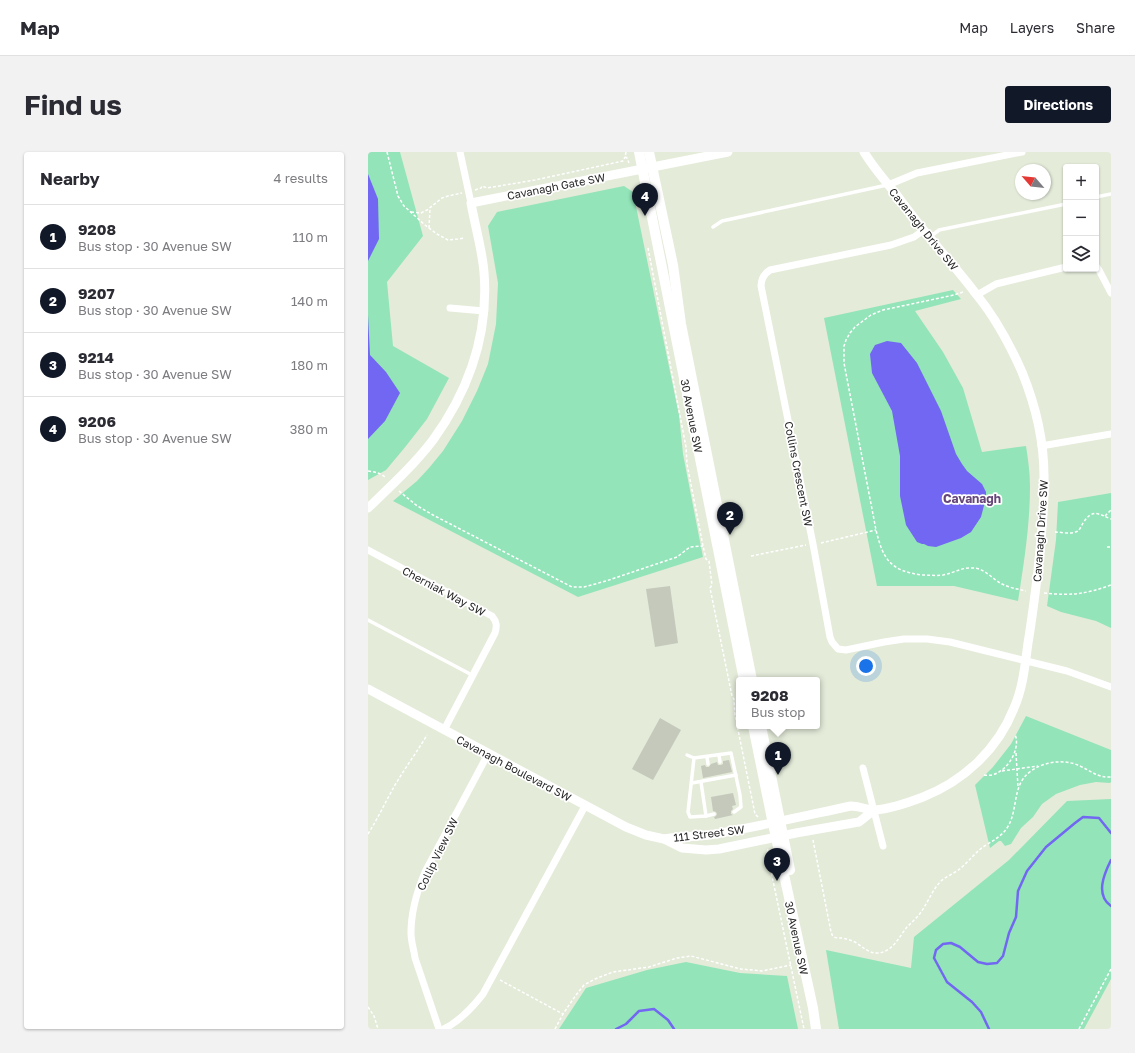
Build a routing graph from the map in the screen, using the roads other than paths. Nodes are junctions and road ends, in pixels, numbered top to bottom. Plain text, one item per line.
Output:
1 (460, 152) edge
2 (639, 152) edge
3 (649, 152) edge
4 (728, 152) edge
5 (864, 152) edge
6 (1022, 152) edge
7 (647, 168) junction
8 (888, 185) junction
9 (1111, 194) edge
10 (1099, 197) edge
11 (471, 203) junction
12 (1063, 205) edge
13 (713, 227) dead end
14 (927, 234) junction
15 (1063, 268) edge
16 (1099, 269) edge
17 (1111, 293) edge
18 (977, 295) junction
19 (450, 308) dead end
20 (484, 311) junction
21 (1111, 434) edge
22 (1041, 446) junction
23 (368, 508) edge
24 (368, 550) edge
25 (368, 620) edge
26 (1026, 661) junction
27 (472, 675) junction
28 (743, 677) edge
29 (751, 677) edge
30 (1111, 687) edge
31 (368, 689) edge
32 (754, 729) edge
33 (761, 729) edge
34 (444, 730) junction
35 (488, 754) junction
36 (687, 755) dead end
37 (719, 755) junction
38 (707, 756) junction
39 (694, 758) junction
40 (720, 762) dead end
41 (708, 764) dead end
42 (863, 768) dead end
43 (736, 775) junction
44 (701, 782) junction
45 (692, 783) junction
46 (585, 806) junction
47 (874, 810) junction
48 (734, 812) dead end
49 (714, 814) dead end
50 (706, 816) junction
51 (776, 823) junction
52 (780, 837) junction
53 (664, 839) junction
54 (883, 846) dead end
55 (439, 1029) edge
56 (444, 1029) edge
57 (816, 1029) edge

1 - 11 street
2 - 7 main road, 30 Avenue SW
3 - 7 main road, 30 Avenue SW
4 - 7 street
5 - 8 street, Cavanagh Drive SW
6 - 8 street
7 - 11 street, Cavanagh Gate SW
7 - 28 main road, 30 Avenue SW
7 - 29 main road, 30 Avenue SW
8 - 13 lane
8 - 14 street, Cavanagh Drive SW
9 - 10 lane
11 - 20 street
12 - 14 lane
14 - 18 street, Cavanagh Drive SW
14 - 26 street, Collins Crescent SW
15 - 18 street
16 - 17 street
18 - 22 street, Cavanagh Drive SW
19 - 20 street
20 - 23 street
21 - 22 street
22 - 26 street, Cavanagh Drive SW
24 - 27 street, Cherniak Way SW
25 - 27 lane
26 - 30 street
26 - 47 street, Cavanagh Drive SW
27 - 34 street, Cherniak Way SW
31 - 34 street, Cavanagh Boulevard SW
32 - 51 main road, 30 Avenue SW
33 - 51 main road, 30 Avenue SW
34 - 35 street, Cavanagh Boulevard SW
35 - 46 street, Cavanagh Boulevard SW
35 - 55 street, Collip View SW
36 - 39 lane
37 - 38 lane
37 - 40 lane
37 - 43 lane
38 - 39 lane
38 - 41 lane
39 - 45 lane
42 - 47 street
43 - 44 lane
43 - 48 lane
44 - 45 lane
44 - 50 lane
45 - 50 lane
46 - 53 street, Cavanagh Boulevard SW
46 - 56 street
47 - 51 street, Cavanagh Drive SW
47 - 52 street, Cavanagh Drive SW
47 - 54 street
49 - 50 lane
51 - 52 main road, 30 Avenue SW
51 - 53 street, 111 Street SW
52 - 53 street, 111 Street SW
52 - 57 main road, 30 Avenue SW

